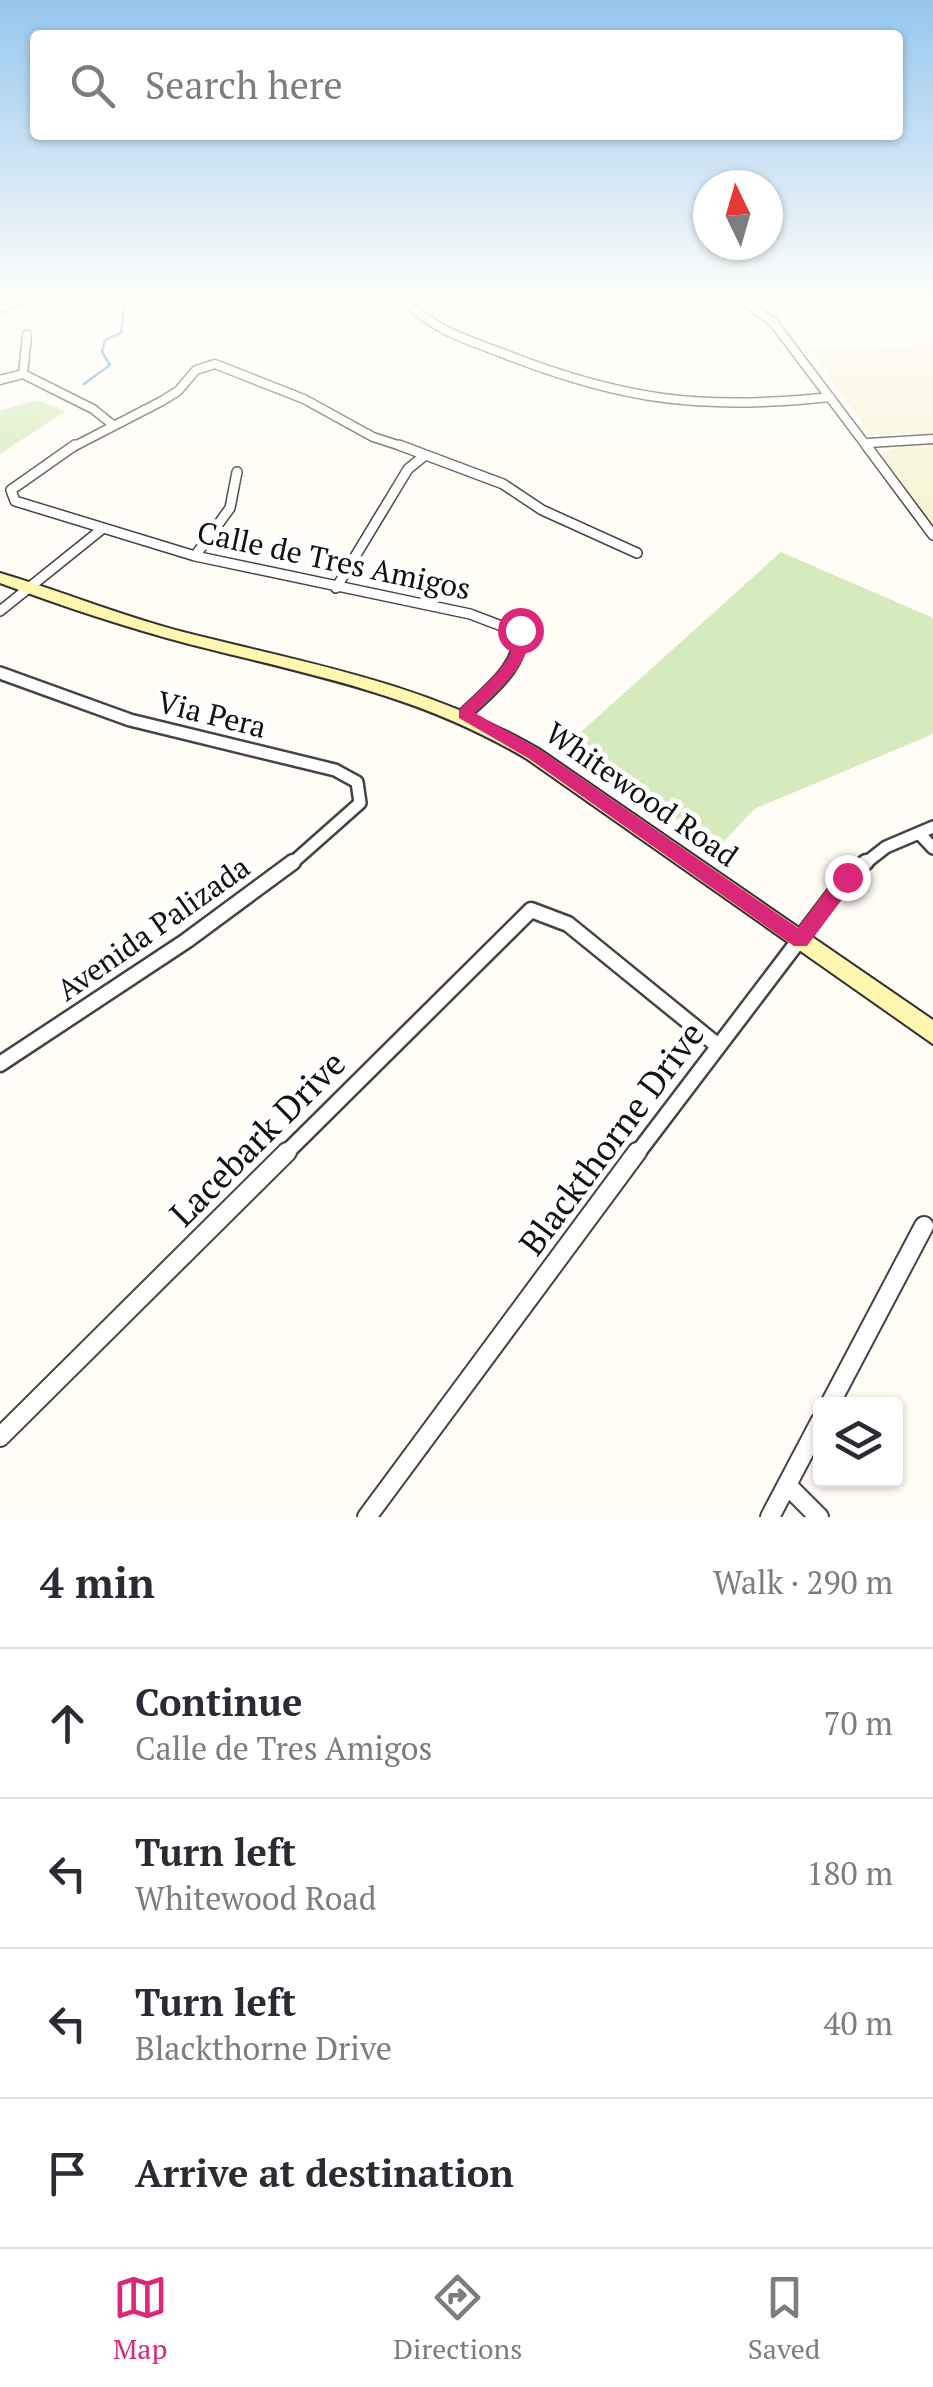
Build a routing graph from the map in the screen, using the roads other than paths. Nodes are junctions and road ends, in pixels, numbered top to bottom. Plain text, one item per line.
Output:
1 (24, 370) edge
2 (200, 370) edge
3 (232, 370) edge
4 (558, 370) edge
5 (809, 370) edge
6 (23, 374) junction
7 (0, 380) edge
8 (830, 398) junction
9 (112, 425) junction
10 (933, 439) edge
11 (868, 442) junction
12 (424, 456) junction
13 (236, 472) dead end
14 (102, 530) junction
15 (933, 534) edge
16 (637, 554) dead end
17 (195, 556) junction
18 (0, 578) edge
19 (28, 588) junction
20 (336, 588) junction
21 (0, 612) edge
22 (0, 672) edge
23 (465, 714) junction
24 (933, 827) edge
25 (332, 830) joint
26 (918, 833) junction
27 (933, 848) edge
28 (800, 940) junction
29 (933, 1033) edge
30 (717, 1045) junction
31 (0, 1064) edge
32 (924, 1226) dead end
33 (834, 1397) edge
34 (813, 1435) edge
35 (0, 1437) edge
36 (787, 1485) junction
37 (366, 1517) edge
38 (770, 1517) edge
39 (819, 1517) edge

1 - 6 street
2 - 9 street
3 - 12 street
4 - 8 street
5 - 8 street
6 - 7 street
6 - 9 street
8 - 11 street
9 - 14 street, Calle de Tres Amigos
10 - 11 street
11 - 15 street
12 - 16 street
12 - 20 street
13 - 17 street
14 - 17 street, Calle de Tres Amigos
14 - 19 street
17 - 20 street, Calle de Tres Amigos
18 - 19 main road, Whitewood Road
19 - 21 street
19 - 23 main road, Whitewood Road
20 - 23 street, Calle de Tres Amigos
22 - 25 street, Via Pera
23 - 28 main road, Whitewood Road
24 - 26 street, Blackthorne Drive
25 - 31 street, Avenida Palizada
26 - 27 street
26 - 28 street, Blackthorne Drive
28 - 29 main road, Whitewood Road
28 - 30 street, Blackthorne Drive
30 - 35 street, Lacebark Drive
30 - 37 street, Blackthorne Drive
32 - 33 street
34 - 36 street
36 - 38 street
36 - 39 street

